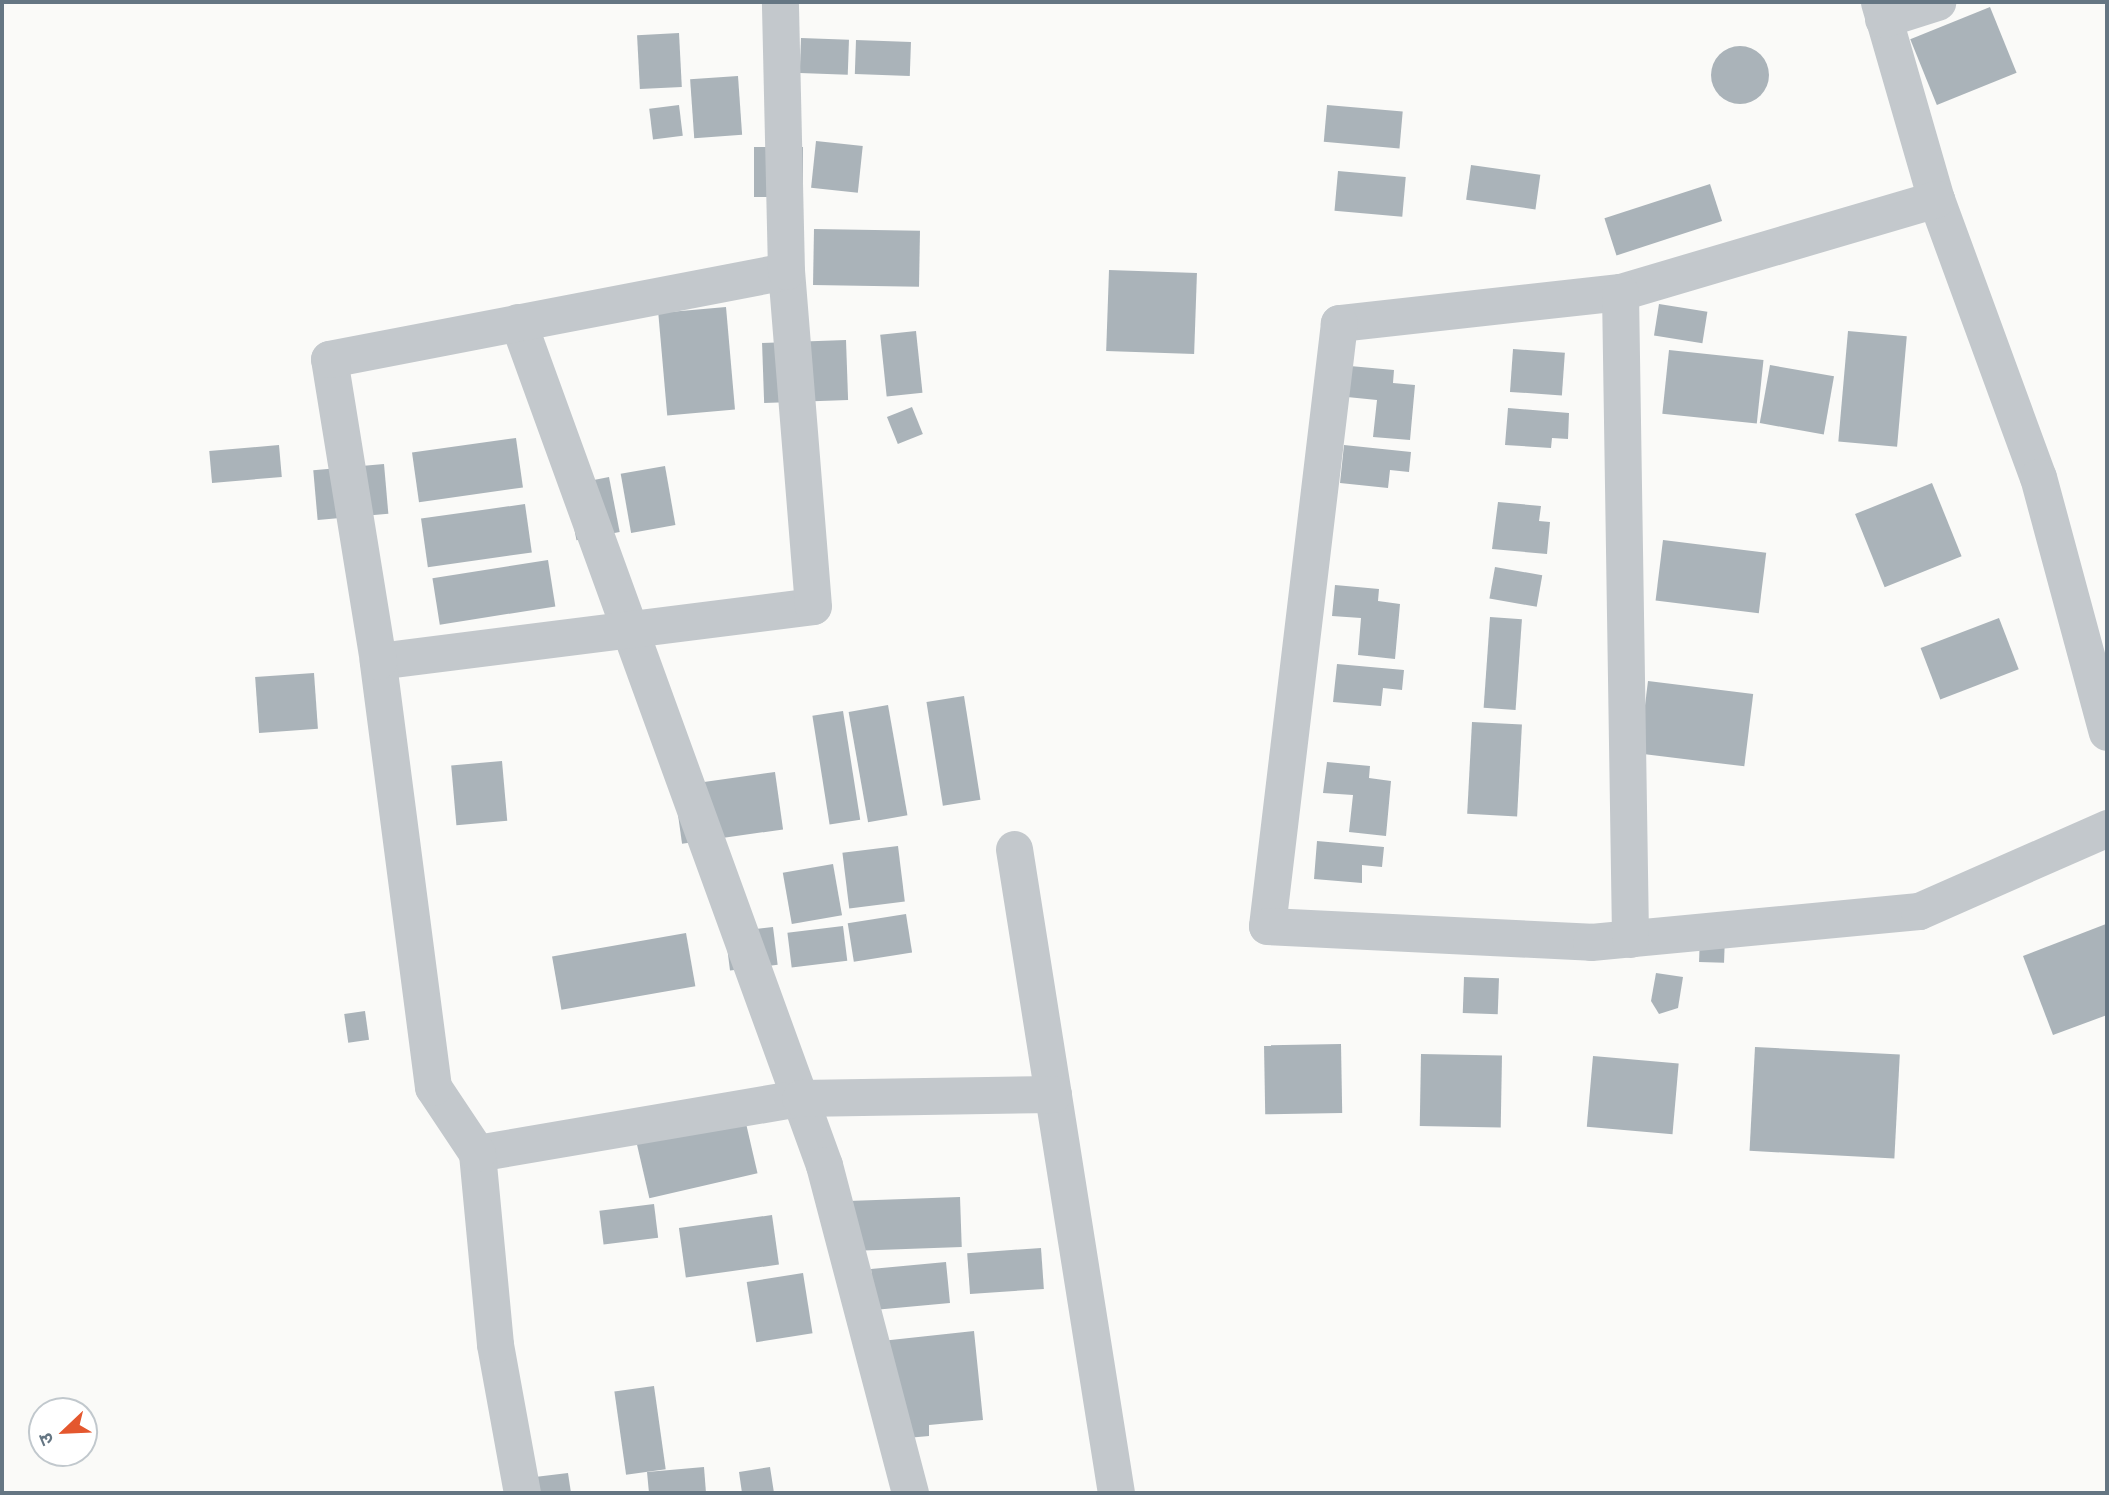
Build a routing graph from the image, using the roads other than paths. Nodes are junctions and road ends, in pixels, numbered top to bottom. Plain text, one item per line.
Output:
1 (780, 2) edge
2 (1937, 2) edge
3 (1881, 10) edge
4 (1936, 199) junction
5 (786, 271) junction
6 (1620, 292) junction
7 (518, 322) junction
8 (630, 629) junction
9 (378, 661) junction
10 (2101, 676) edge
11 (2107, 732) edge
12 (2107, 828) edge
13 (1014, 849) dead end
14 (1630, 939) junction
15 (1052, 1094) junction
16 (800, 1098) junction
17 (477, 1153) junction
18 (522, 1493) edge
19 (910, 1493) edge
20 (1116, 1493) edge

1 - 5 street
2 - 3 street
3 - 4 street
4 - 6 street
4 - 10 street
5 - 7 street
5 - 8 street
6 - 14 street
6 - 14 street
7 - 8 street
7 - 9 street
8 - 9 street
8 - 16 street
9 - 17 street
10 - 11 street
12 - 14 street
13 - 15 street
15 - 16 street
15 - 20 street
16 - 17 street
16 - 19 street
17 - 18 street

